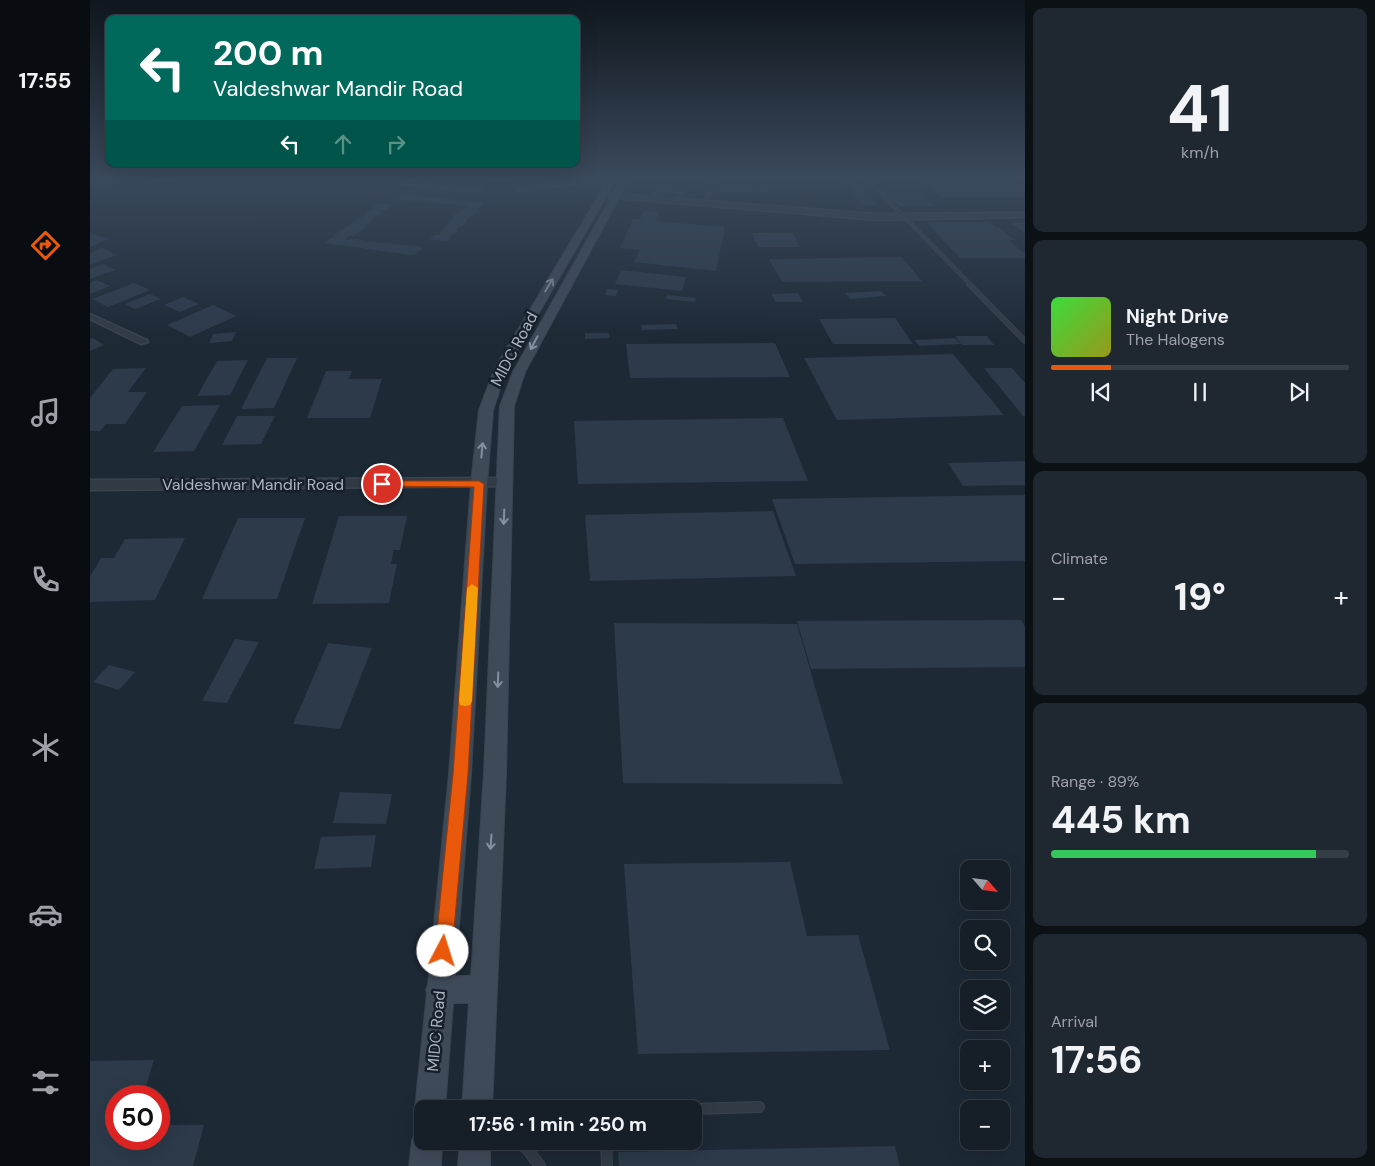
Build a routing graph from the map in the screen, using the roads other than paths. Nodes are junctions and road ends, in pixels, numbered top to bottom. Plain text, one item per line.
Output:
1 (585, 231) edge
2 (590, 231) edge
3 (917, 231) edge
4 (90, 316) edge
5 (1025, 341) edge
6 (144, 342) dead end
7 (505, 483) junction
8 (479, 484) junction
9 (90, 485) edge
10 (482, 989) junction
11 (439, 990) junction
12 (431, 1100) edge
13 (477, 1100) edge
14 (760, 1107) dead end
15 (702, 1110) edge
16 (426, 1150) edge
17 (475, 1150) edge
18 (528, 1150) edge
19 (606, 1150) edge
20 (425, 1166) edge
21 (474, 1166) edge
22 (540, 1166) edge
23 (607, 1166) edge

8 -> 1 main road, MIDC Road
2 -> 7 main road, MIDC Road
3 - 5 lane
4 - 6 street
7 - 8 street, Valdeshwar Mandir Road
7 -> 10 main road, MIDC Road
8 - 9 street, Valdeshwar Mandir Road
8 - 11 main road, MIDC Road
10 - 11 main road
10 - 13 main road, MIDC Road
11 - 12 main road, MIDC Road
14 - 15 lane
16 - 20 main road
17 - 21 main road
18 - 22 lane
19 - 23 lane

